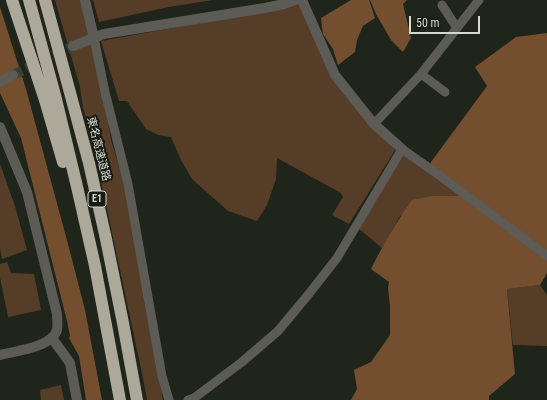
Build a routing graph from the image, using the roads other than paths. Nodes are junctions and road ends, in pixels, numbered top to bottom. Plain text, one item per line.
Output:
1 (12, 0) edge
2 (29, 0) edge
3 (45, 0) edge
4 (84, 0) edge
5 (295, 0) edge
6 (302, 0) edge
7 (479, 0) edge
8 (442, 5) dead end
9 (458, 28) junction
10 (94, 38) junction
11 (73, 46) tunnel mouth
12 (421, 74) junction
13 (13, 75) tunnel mouth
14 (0, 82) edge
15 (445, 92) dead end
16 (374, 124) junction
17 (0, 127) edge
18 (402, 149) junction
19 (547, 256) edge
20 (95, 266) junction
21 (52, 338) junction
22 (2, 354) edge
23 (77, 400) edge
24 (120, 400) edge
25 (137, 400) edge
26 (169, 400) edge
27 (188, 400) edge

1 - 20 highway
2 - 20 highway, E1
3 - 25 highway, 東名高速道路 / E1
4 - 10 street
5 - 10 street
6 - 16 street
7 - 9 street
8 - 9 street
9 - 12 street
10 - 11 street
10 - 26 street
12 - 15 street
12 - 16 street
13 - 14 street
16 - 18 street
17 - 21 street
18 - 19 street
18 - 27 street
20 - 24 highway, E1
21 - 22 street
21 - 23 street

